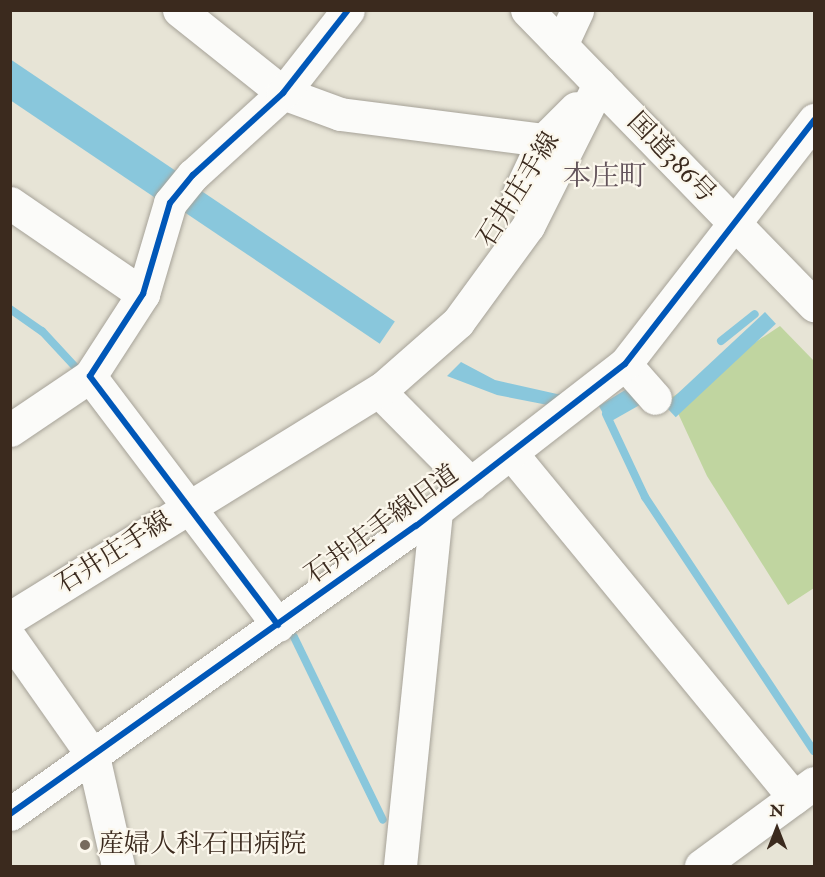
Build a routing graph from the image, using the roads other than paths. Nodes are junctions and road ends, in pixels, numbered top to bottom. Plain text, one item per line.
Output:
1 (179, 10) edge
2 (348, 10) edge
3 (527, 10) edge
4 (577, 10) edge
5 (561, 45) junction
6 (599, 84) junction
7 (283, 93) junction
8 (814, 120) edge
9 (544, 140) junction
10 (10, 203) edge
11 (735, 224) junction
12 (143, 294) junction
13 (814, 305) edge
14 (90, 376) junction
15 (379, 391) junction
16 (10, 430) edge
17 (511, 453) junction
18 (471, 484) junction
19 (183, 502) junction
20 (436, 511) junction
21 (10, 596) edge
22 (10, 618) edge
23 (278, 625) junction
24 (16, 658) edge
25 (93, 756) junction
26 (804, 790) edge
27 (10, 814) edge
28 (118, 867) edge
29 (400, 867) edge
30 (701, 867) edge

1 - 7 main road
2 - 7 main road
3 - 5 main road, 国道386号
4 - 5 main road
5 - 6 main road, 国道386号
6 - 9 main road, 石井庄手線
6 - 11 main road, 国道386号
6 - 15 main road, 石井庄手線
7 - 9 main road
7 - 12 main road
8 - 11 main road, 石井庄手線旧道
9 - 19 main road, 石井庄手線
10 - 12 main road
11 - 13 main road, 国道386号
11 - 17 main road, 石井庄手線旧道
12 - 14 main road
14 - 16 main road
14 - 19 main road
15 - 18 main road
15 - 19 main road, 石井庄手線
17 - 18 main road, 石井庄手線旧道
17 - 26 main road
18 - 20 main road, 石井庄手線旧道
19 - 21 main road, 石井庄手線
19 - 22 main road, 石井庄手線
19 - 23 main road
20 - 23 main road, 石井庄手線旧道
20 - 29 main road
23 - 25 main road, 石井庄手線旧道
24 - 25 main road
25 - 27 main road, 石井庄手線旧道
25 - 28 main road
26 - 30 main road

